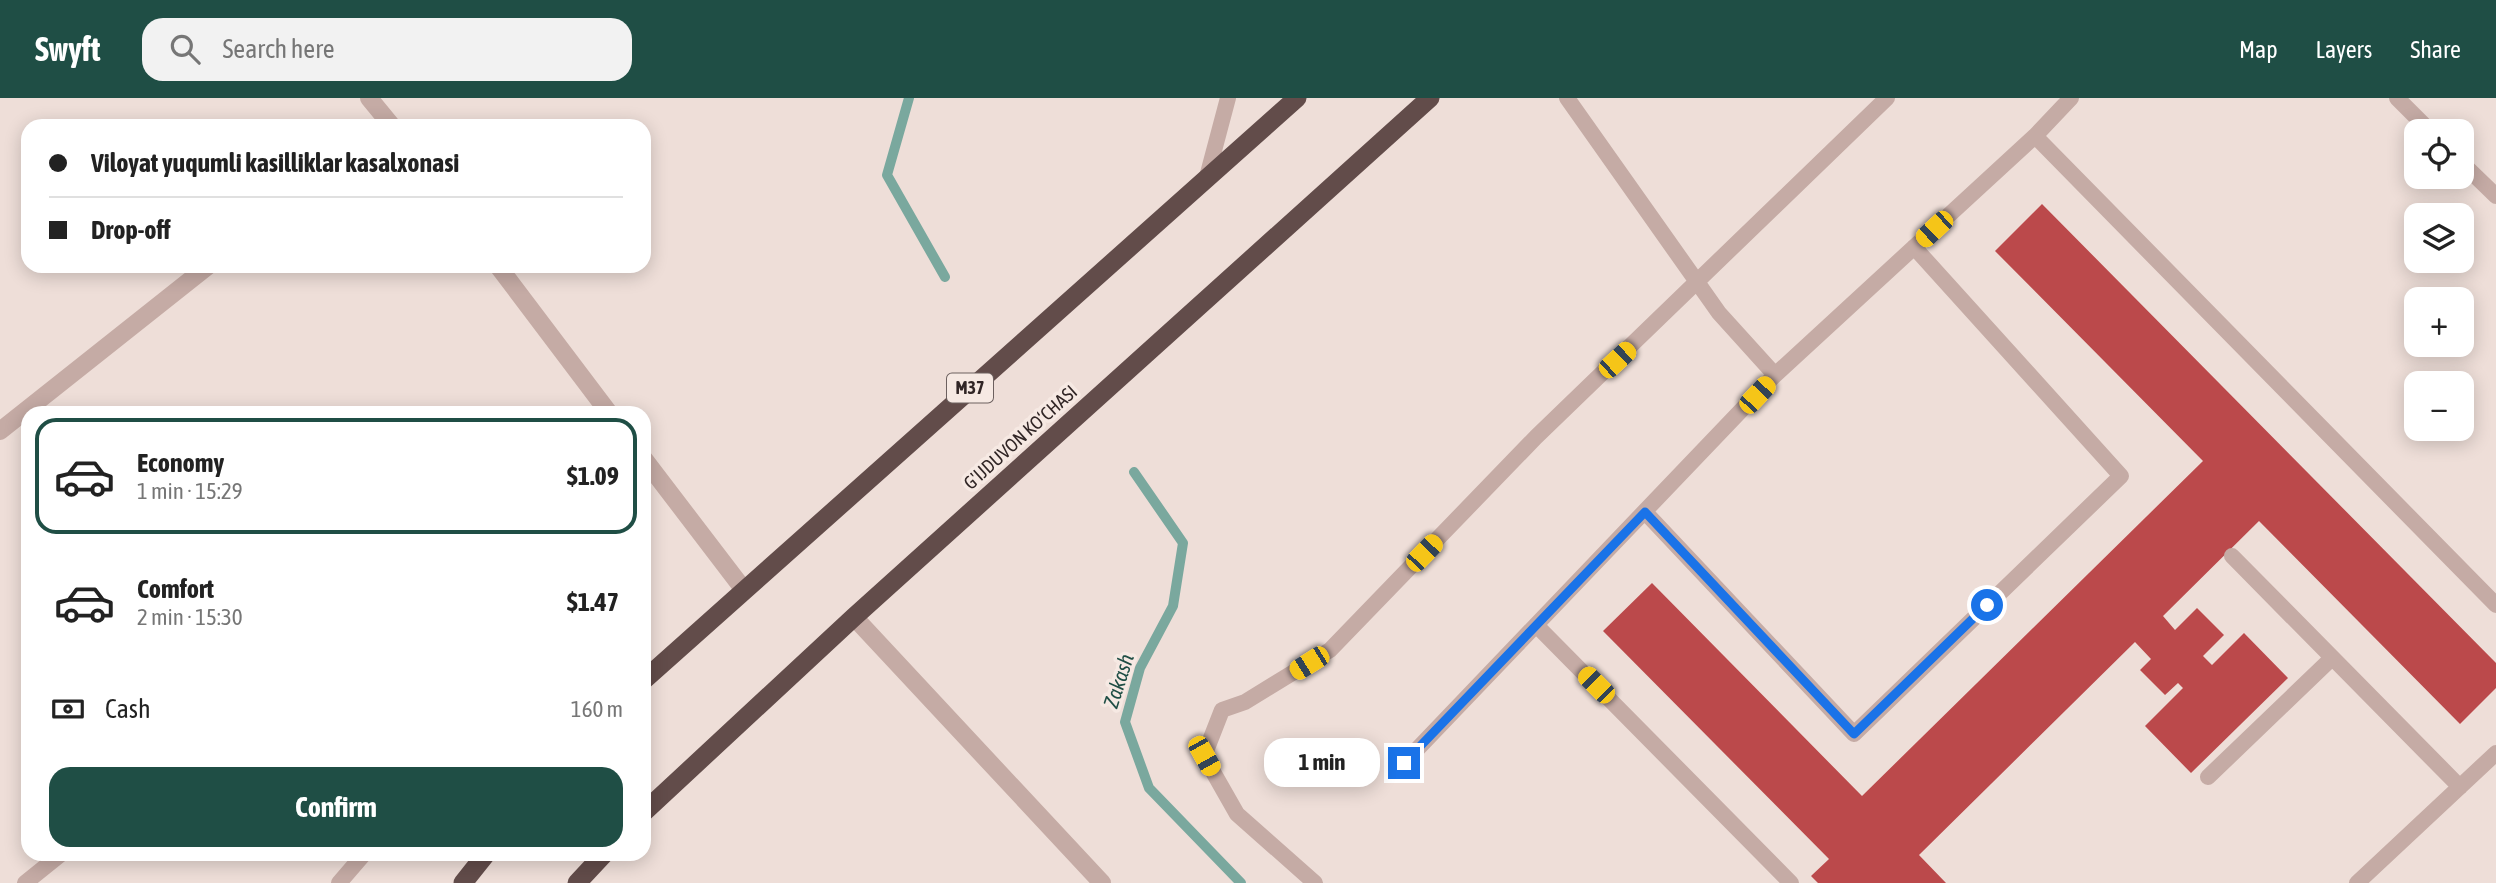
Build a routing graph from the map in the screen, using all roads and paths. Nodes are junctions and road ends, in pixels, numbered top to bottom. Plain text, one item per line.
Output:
1 (369, 98) edge
2 (1228, 98) edge
3 (1297, 98) edge
4 (1430, 98) edge
5 (1567, 98) edge
6 (1887, 98) edge
7 (2071, 98) edge
8 (2397, 98) edge
9 (385, 119) edge
10 (2418, 119) edge
11 (2035, 136) junction
12 (2474, 175) edge
13 (1207, 177) junction
14 (2496, 196) edge
15 (1914, 247) junction
16 (199, 273) edge
17 (503, 273) edge
18 (1698, 282) junction
19 (1775, 375) junction
20 (32, 406) edge
21 (604, 406) edge
22 (21, 414) edge
23 (0, 431) edge
24 (651, 468) edge
25 (1645, 512) junction
26 (2232, 556) dead end
27 (744, 590) junction
28 (2496, 605) edge
29 (854, 617) junction
30 (1537, 626) junction
31 (2332, 658) junction
32 (651, 674) edge
33 (2496, 752) edge
34 (1404, 763) dead end
35 (2208, 777) dead end
36 (2460, 787) junction
37 (651, 806) edge
38 (52, 861) edge
39 (358, 861) edge
40 (480, 861) edge
41 (597, 861) edge
42 (25, 883) edge
43 (339, 883) edge
44 (463, 883) edge
45 (577, 883) edge
46 (1102, 883) edge
47 (1315, 883) edge
48 (1791, 883) edge
49 (2357, 883) edge

1 - 9 street
2 - 13 lane
3 - 13 highway, M37
4 - 29 highway, G'IJDUVON KO‘CHASI
5 - 18 lane
6 - 18 lane
7 - 11 lane
8 - 10 lane
11 - 15 lane
11 - 28 lane
12 - 14 lane
13 - 27 highway, M37
15 - 19 lane
15 - 25 lane
16 - 20 street
17 - 21 street
18 - 19 lane
18 - 47 lane
19 - 25 lane
22 - 23 street
24 - 27 street
25 - 30 lane
26 - 31 lane
27 - 32 highway, M37
29 - 37 highway, G'IJDUVON KO‘CHASI
29 - 46 street
30 - 34 lane
30 - 48 lane
31 - 35 lane
31 - 36 lane
33 - 36 lane
36 - 49 lane
38 - 42 lane
39 - 43 lane
40 - 44 highway
41 - 45 highway

